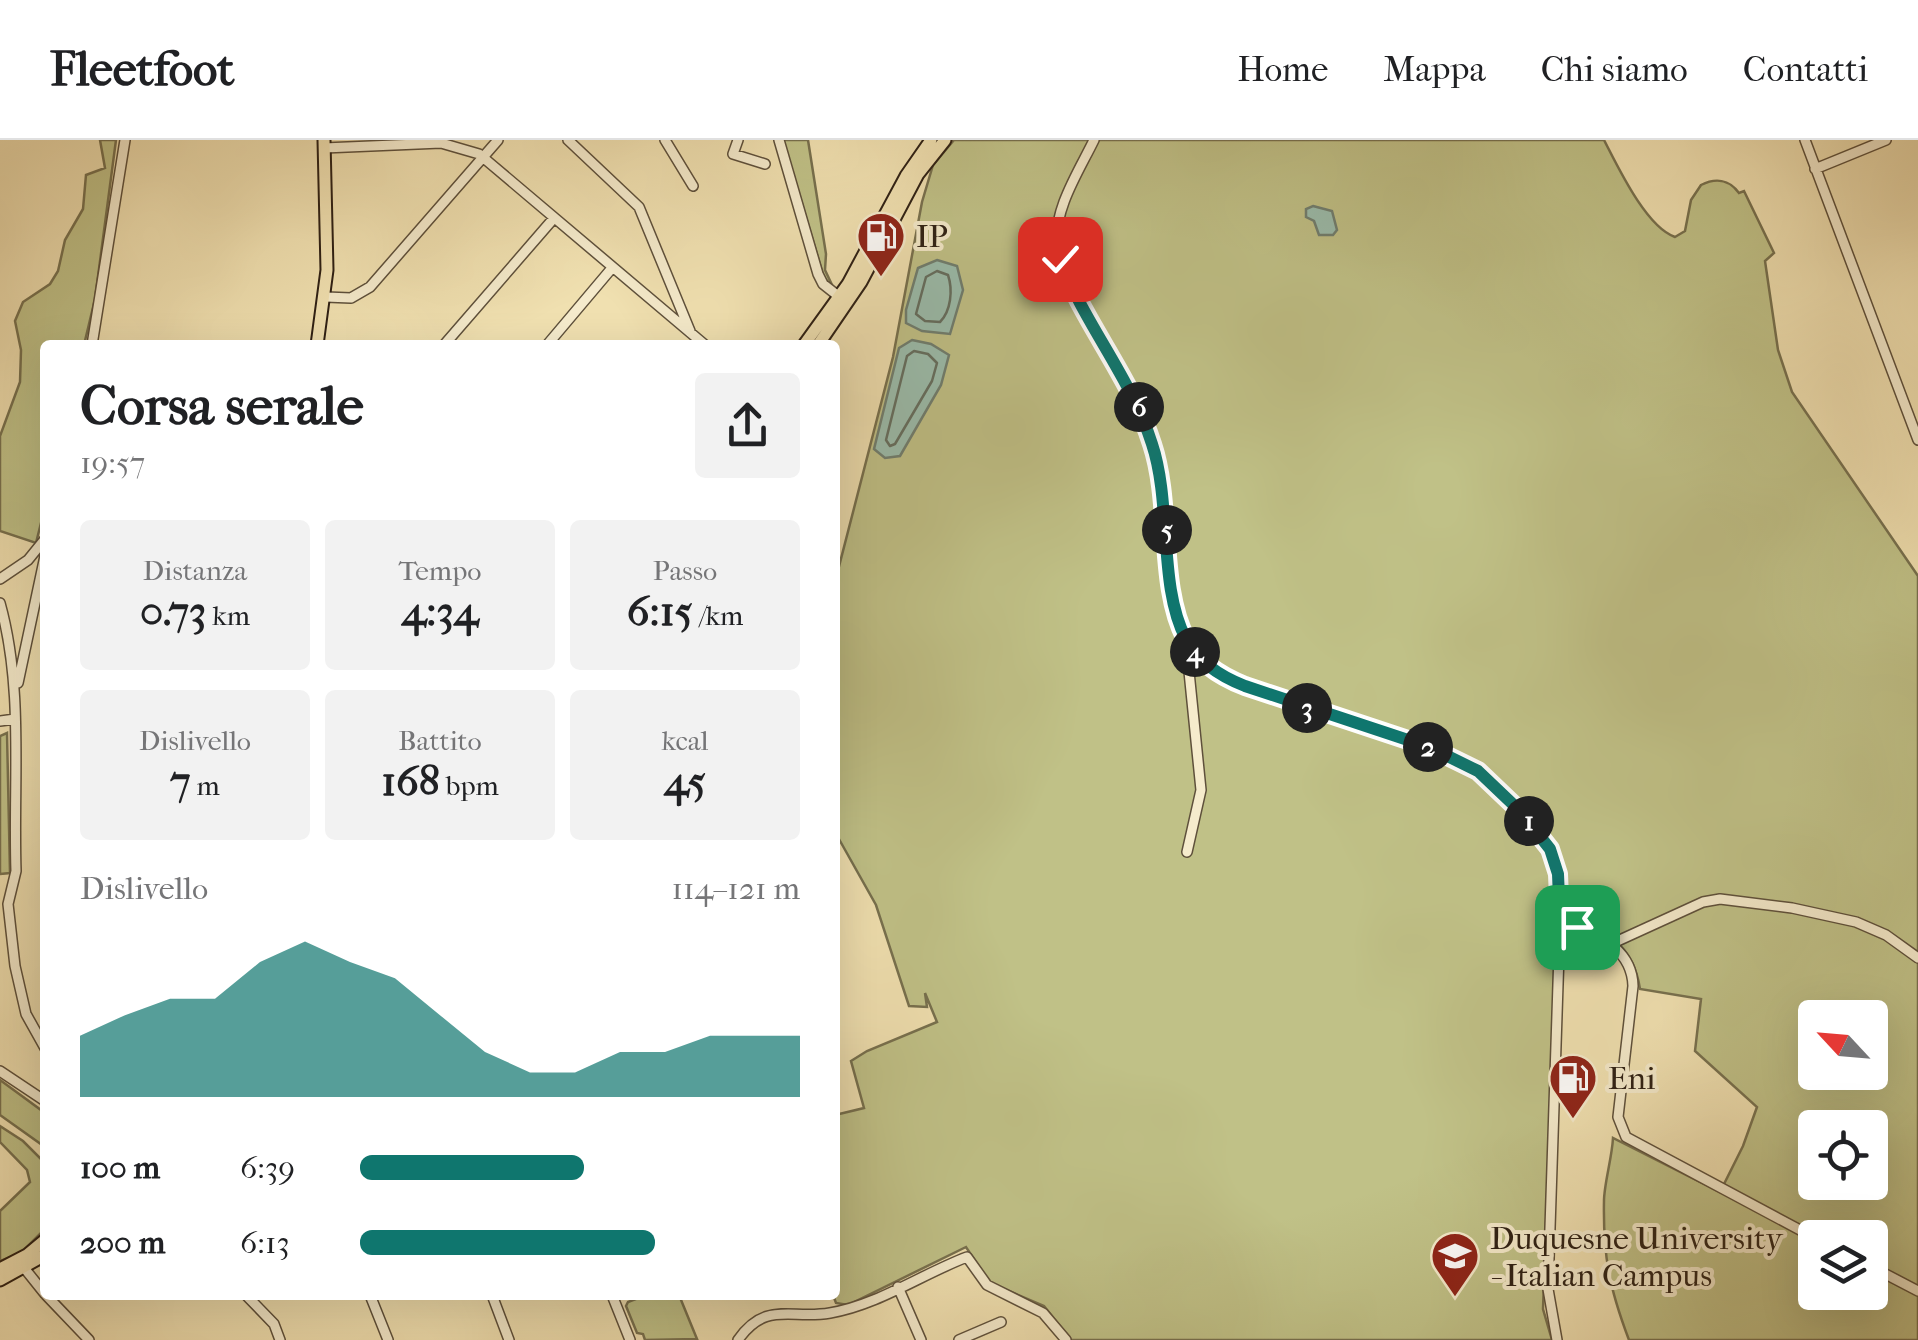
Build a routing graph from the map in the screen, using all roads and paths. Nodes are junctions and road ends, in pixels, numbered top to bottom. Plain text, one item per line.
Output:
1 (125, 140) edge
2 (498, 140) edge
3 (568, 140) edge
4 (665, 140) edge
5 (738, 140) edge
6 (779, 140) edge
7 (931, 140) edge
8 (945, 140) edge
9 (1094, 140) edge
10 (1804, 140) edge
11 (1886, 140) edge
12 (324, 144) edge
13 (580, 144) edge
14 (484, 157) junction
15 (766, 164) dead end
16 (1816, 169) junction
17 (693, 186) dead end
18 (554, 218) junction
19 (612, 268) junction
20 (326, 297) junction
21 (844, 301) junction
22 (691, 333) junction
23 (93, 340) edge
24 (318, 340) edge
25 (448, 340) edge
26 (551, 340) edge
27 (699, 340) edge
28 (809, 340) edge
29 (821, 340) edge
30 (1918, 440) edge
31 (40, 545) edge
32 (0, 579) edge
33 (40, 579) edge
34 (0, 602) edge
35 (1185, 637) junction
36 (15, 696) junction
37 (15, 719) junction
38 (0, 721) edge
39 (1187, 852) dead end
40 (13, 881) junction
41 (0, 883) edge
42 (1560, 922) junction
43 (1611, 944) junction
44 (1918, 958) edge
45 (40, 1040) edge
46 (0, 1071) edge
47 (40, 1099) edge
48 (1798, 1229) edge
49 (40, 1244) edge
50 (40, 1258) edge
51 (25, 1268) junction
52 (0, 1269) edge
53 (1888, 1275) edge
54 (0, 1280) edge
55 (40, 1287) edge
56 (898, 1287) junction
57 (1918, 1291) edge
58 (52, 1300) edge
59 (251, 1300) edge
60 (372, 1300) edge
61 (494, 1300) edge
62 (614, 1300) edge
63 (1001, 1322) dead end
64 (89, 1340) edge
65 (280, 1340) edge
66 (388, 1340) edge
67 (509, 1340) edge
68 (630, 1340) edge
69 (738, 1340) edge
70 (921, 1340) edge
71 (959, 1340) edge
72 (1066, 1340) edge
73 (1556, 1340) edge

1 - 23 street
2 - 14 street
3 - 13 street
4 - 17 street
5 - 15 street
6 - 21 street
7 - 21 main road
8 - 21 main road
9 - 35 street
10 - 16 street
11 - 16 street
12 - 14 street
12 - 20 main road
13 - 22 street
14 - 18 street
14 - 20 street
16 - 30 street
18 - 19 street
18 - 25 street
19 - 22 street
19 - 26 street
20 - 24 main road
21 - 28 main road
21 - 29 main road
22 - 27 street
31 - 32 street
33 - 36 street
34 - 36 street
35 - 39 street
35 - 42 street
36 - 37 street
37 - 38 street
37 - 40 street
40 - 41 street
40 - 45 street
42 - 43 street
42 - 73 street
43 - 44 street
43 - 48 street
46 - 47 street
49 - 52 main road
50 - 51 main road
51 - 54 main road
51 - 55 street
53 - 57 street
56 - 69 street
56 - 70 street
56 - 72 street
58 - 64 street
59 - 65 street
60 - 66 street
61 - 67 street
62 - 68 street
63 - 71 street

